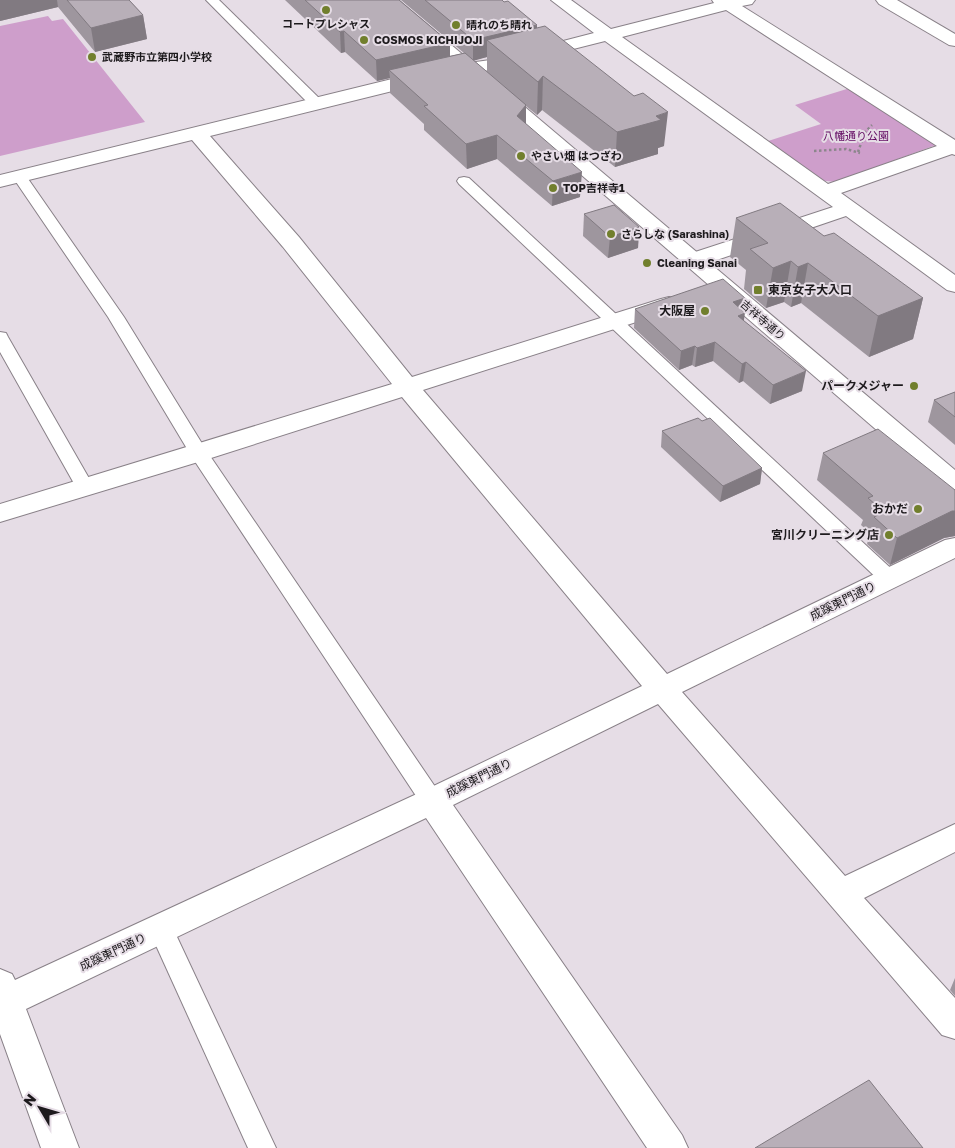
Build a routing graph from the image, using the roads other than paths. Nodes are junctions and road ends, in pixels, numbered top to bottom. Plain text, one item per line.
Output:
1 (212, 0) edge
2 (388, 0) edge
3 (560, 0) edge
4 (885, 0) edge
5 (732, 2) edge
6 (608, 34) junction
7 (955, 42) edge
8 (468, 69) junction
9 (316, 103) junction
10 (955, 125) edge
11 (196, 132) junction
12 (931, 133) junction
13 (954, 148) edge
14 (19, 176) junction
15 (0, 181) edge
16 (464, 181) dead end
17 (825, 192) junction
18 (848, 209) junction
19 (694, 260) junction
20 (955, 285) edge
21 (725, 287) junction
22 (613, 322) junction
23 (0, 337) edge
24 (408, 387) junction
25 (199, 453) junction
26 (955, 484) edge
27 (85, 487) junction
28 (0, 513) edge
29 (955, 547) edge
30 (890, 579) junction
31 (662, 689) junction
32 (432, 801) junction
33 (955, 837) edge
34 (840, 894) junction
35 (161, 930) junction
36 (2, 997) edge
37 (955, 1023) edge
38 (60, 1148) edge
39 (262, 1148) edge
40 (669, 1148) edge

1 - 9 lane
2 - 8 street, 吉祥寺通り
3 - 6 street
4 - 7 street
5 - 6 street
5 - 12 street
6 - 8 street
6 - 17 street
8 - 9 street
8 - 19 street, 吉祥寺通り
9 - 11 street
10 - 12 street
11 - 14 street
11 - 24 street
12 - 13 street
13 - 17 street
14 - 15 street
14 - 25 lane
16 - 22 lane
17 - 18 street
18 - 19 street
18 - 20 street
19 - 21 street, 吉祥寺通り
21 - 22 street
21 - 26 street, 吉祥寺通り
22 - 24 street
22 - 30 lane
23 - 27 lane
24 - 25 street
24 - 31 street
25 - 27 street
25 - 32 lane
27 - 28 street
29 - 30 street, 成蹊東門通り
30 - 31 street, 成蹊東門通り
31 - 32 street, 成蹊東門通り
31 - 34 street
32 - 35 street, 成蹊東門通り
32 - 40 street
33 - 34 street
34 - 37 street
35 - 36 street, 成蹊東門通り
35 - 39 lane
36 - 38 street

